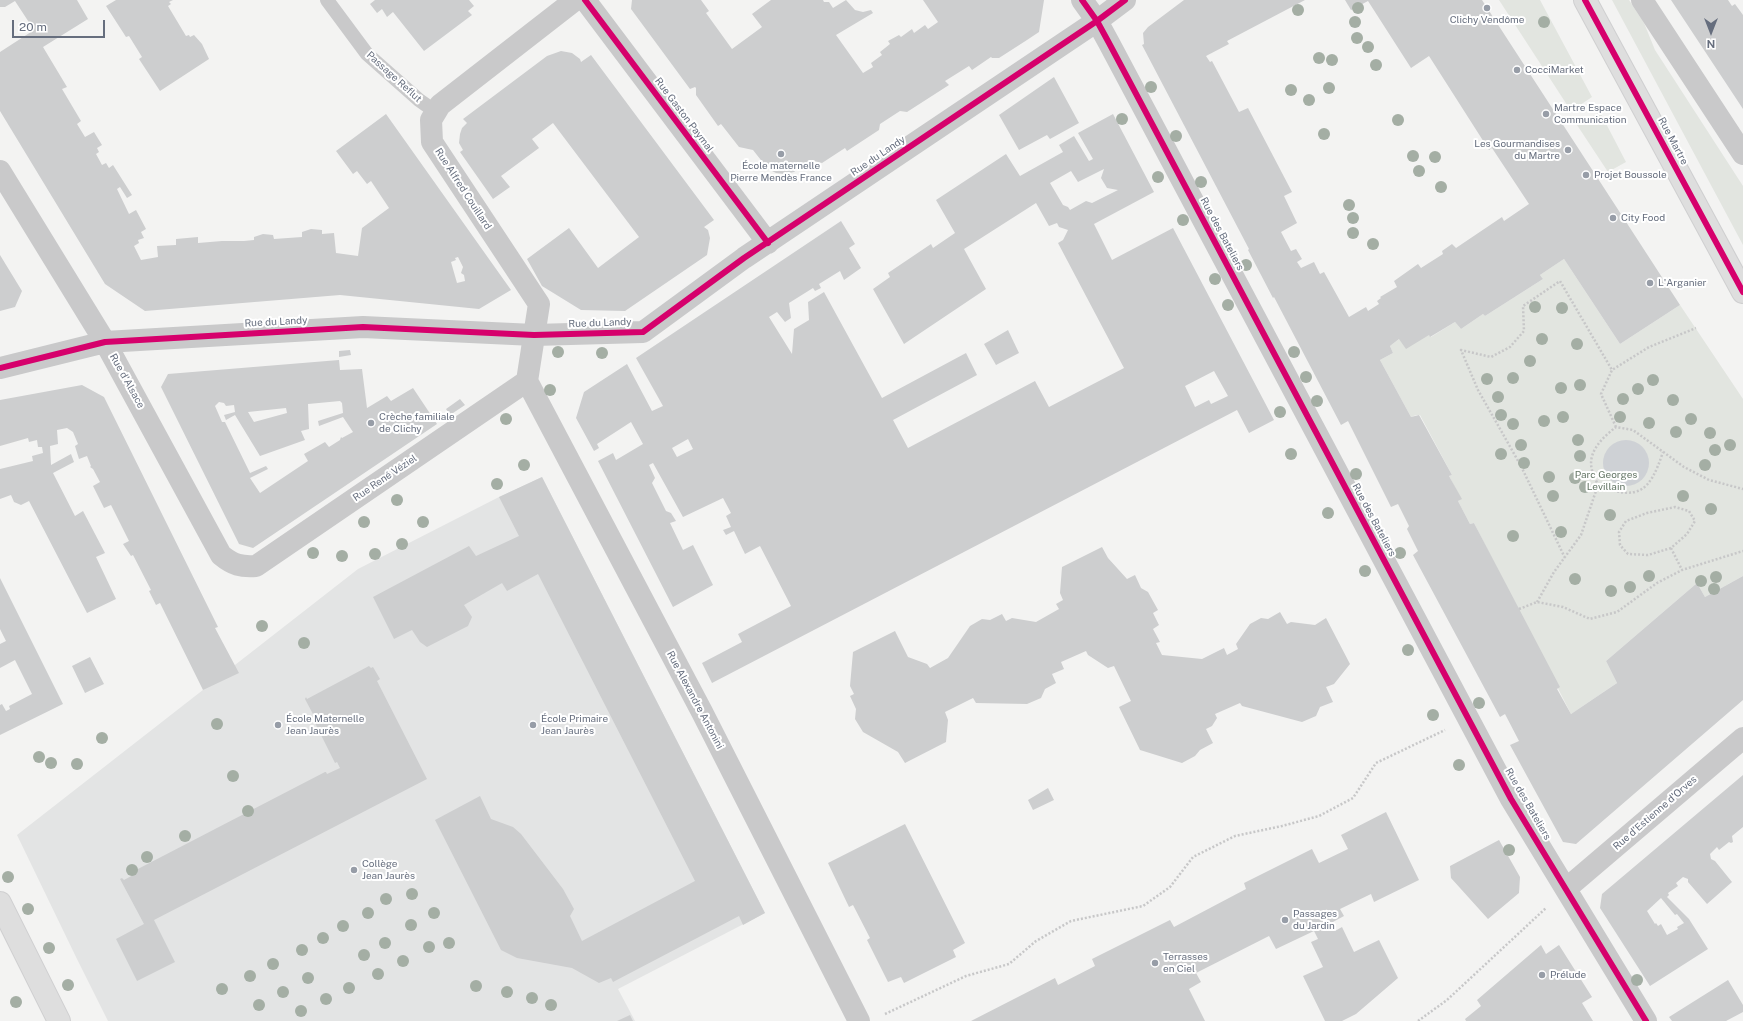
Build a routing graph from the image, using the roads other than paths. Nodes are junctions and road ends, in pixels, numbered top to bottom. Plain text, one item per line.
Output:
1 (327, 0) edge
2 (574, 0) edge
3 (585, 0) edge
4 (1082, 0) edge
5 (1125, 0) edge
6 (1585, 0) edge
7 (1642, 0) edge
8 (1097, 21) junction
9 (436, 112) junction
10 (1743, 154) edge
11 (0, 171) edge
12 (768, 243) junction
13 (1743, 292) edge
14 (534, 335) junction
15 (105, 342) junction
16 (0, 368) edge
17 (527, 381) junction
18 (241, 567) joint
19 (1743, 738) edge
20 (1567, 888) junction
21 (0, 903) edge
22 (868, 1019) edge
23 (59, 1021) edge
24 (1646, 1021) edge

1 - 9 lane, Passage Reflut
2 - 9 street, Rue Alfred Couillard
3 - 12 street, Rue Gaston Paymal
4 - 8 street, Rue des Bateliers
5 - 8 street, Rue du Landy
6 - 13 main road, Rue Martre
7 - 10 street
8 - 12 street, Rue du Landy
8 - 20 street, Rue des Bateliers
9 - 14 street, Rue Alfred Couillard
11 - 15 street, Rue d'Alsace
12 - 14 street, Rue du Landy
14 - 15 street, Rue du Landy
14 - 17 street, Rue Alfred Couillard
15 - 16 street, Rue du Landy
15 - 18 street, Rue d'Alsace
17 - 18 street, Rue René Véziel
17 - 22 street, Rue Alexandre Antonini
19 - 20 street, Rue d'Estienne d'Orves
20 - 24 street, Rue des Bateliers
21 - 23 main road

